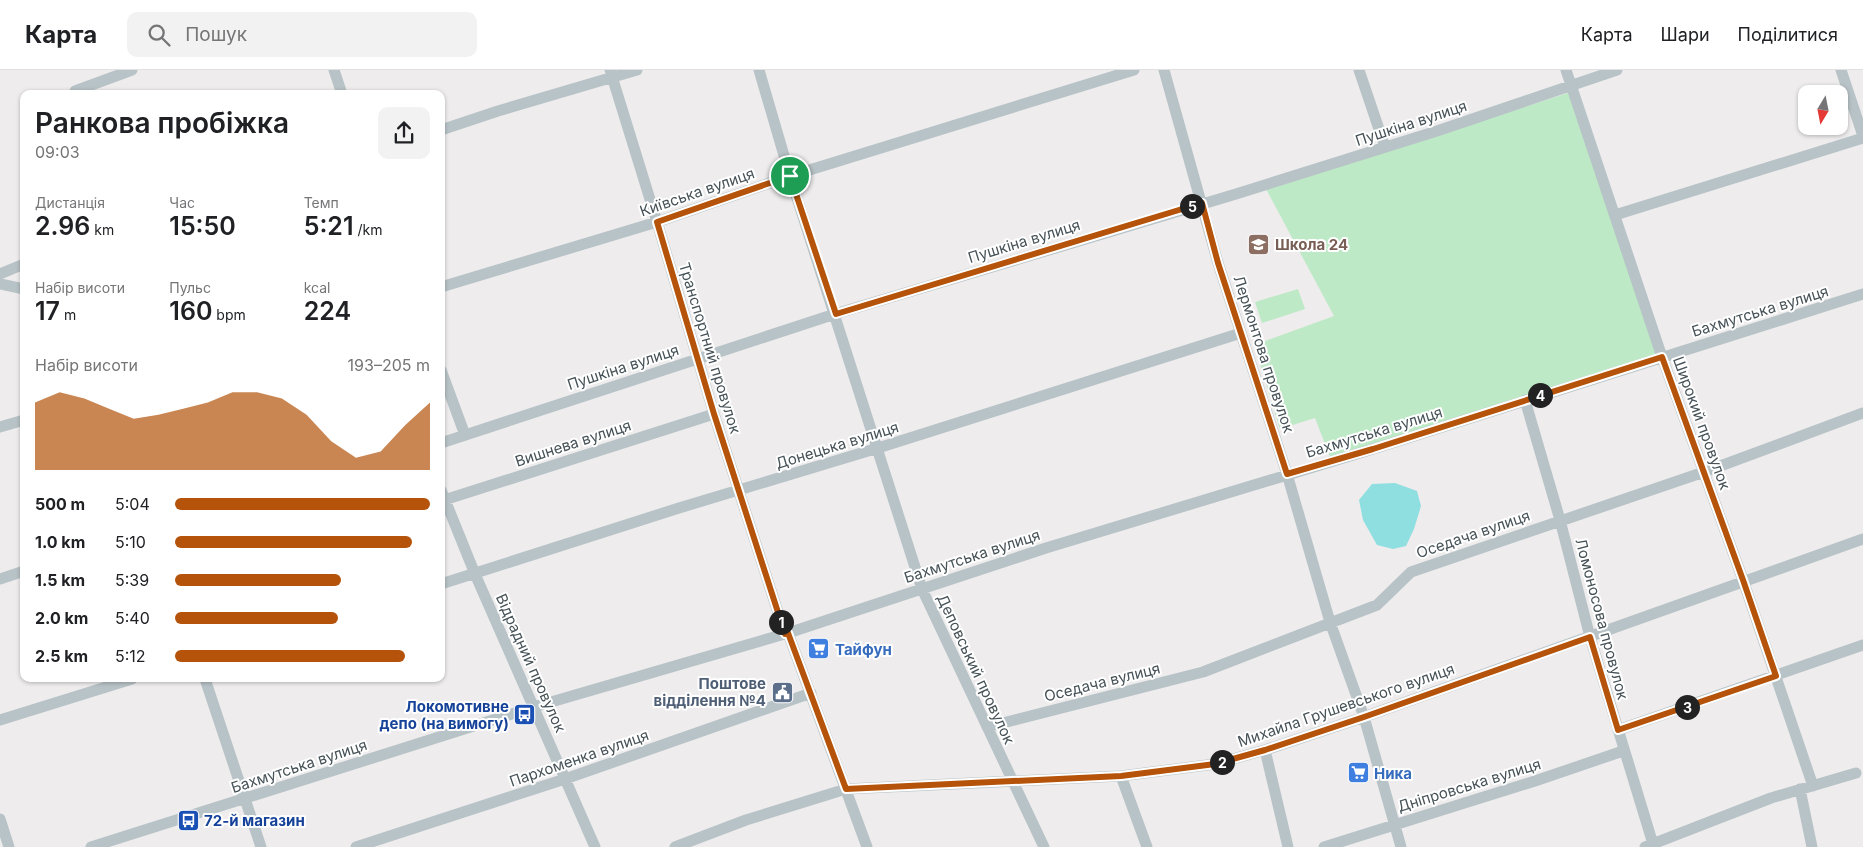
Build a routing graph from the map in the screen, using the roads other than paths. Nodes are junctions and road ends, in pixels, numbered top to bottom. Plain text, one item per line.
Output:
1 (132, 70) edge
2 (334, 70) edge
3 (637, 70) edge
4 (759, 70) edge
5 (1134, 70) edge
6 (1164, 70) edge
7 (1359, 70) edge
8 (1566, 70) edge
9 (1617, 70) edge
10 (1841, 70) edge
11 (611, 74) edge
12 (1571, 85) junction
13 (79, 90) edge
14 (341, 90) edge
15 (445, 129) edge
16 (1863, 137) edge
17 (1385, 147) junction
18 (790, 176) junction
19 (1202, 203) junction
20 (1616, 215) junction
21 (657, 222) junction
22 (20, 266) edge
23 (0, 274) edge
24 (0, 284) edge
25 (445, 286) edge
26 (20, 289) edge
27 (1863, 294) edge
28 (836, 314) junction
29 (1241, 333) junction
30 (1662, 357) junction
31 (696, 358) junction
32 (445, 381) edge
33 (1525, 400) junction
34 (1863, 413) edge
35 (714, 414) junction
36 (20, 421) edge
37 (0, 427) edge
38 (465, 435) junction
39 (445, 442) edge
40 (878, 448) junction
41 (1704, 472) junction
42 (1287, 474) junction
43 (738, 490) junction
44 (445, 496) edge
45 (445, 504) edge
46 (1560, 520) junction
47 (1863, 538) edge
48 (20, 572) edge
49 (475, 574) junction
50 (0, 579) edge
51 (1743, 580) junction
52 (445, 583) edge
53 (922, 589) junction
54 (1330, 622) junction
55 (786, 633) junction
56 (1590, 637) junction
57 (1863, 645) edge
58 (1776, 676) junction
59 (122, 682) edge
60 (206, 682) edge
61 (811, 693) junction
62 (534, 707) junction
63 (1364, 717) junction
64 (0, 720) edge
65 (987, 727) junction
66 (1618, 730) junction
67 (1265, 750) junction
68 (1623, 751) junction
69 (1856, 773) dead end
70 (1121, 776) junction
71 (565, 779) junction
72 (1012, 781) junction
73 (1813, 786) junction
74 (846, 789) junction
75 (1800, 790) junction
76 (244, 799) junction
77 (0, 818) edge
78 (1395, 824) junction
79 (1649, 846) edge
80 (9, 847) edge
81 (91, 847) edge
82 (261, 847) edge
83 (356, 847) edge
84 (595, 847) edge
85 (675, 847) edge
86 (867, 847) edge
87 (1044, 847) edge
88 (1147, 847) edge
89 (1288, 847) edge
90 (1324, 847) edge
91 (1401, 847) edge
92 (1812, 847) edge

1 - 13 street
2 - 14 street
3 - 11 street
4 - 18 street, Деповський провулок
5 - 18 street, Київська вулиця
6 - 19 street, Лермонтова провулок
7 - 17 street
8 - 12 street, Широкий провулок
9 - 12 street, Пушкіна вулиця
10 - 16 street
11 - 15 street
11 - 21 street, Транспортний провулок
12 - 17 street, Пушкіна вулиця
12 - 20 street, Широкий провулок
16 - 20 street
17 - 19 street, Пушкіна вулиця
18 - 21 street, Київська вулиця
18 - 28 street, Деповський провулок
19 - 28 street, Пушкіна вулиця
19 - 29 street, Лермонтова провулок
20 - 30 street, Широкий провулок
21 - 25 street, Київська вулиця
21 - 31 street, Транспортний провулок
22 - 23 street
24 - 26 street
27 - 30 street, Бахмутська вулиця
28 - 31 street, Пушкіна вулиця
28 - 40 street, Деповський провулок
29 - 40 street, Донецька вулиця
29 - 42 street, Лермонтова провулок
30 - 33 street, Бахмутська вулиця
30 - 41 street, Широкий провулок
31 - 35 street, Транспортний провулок
31 - 38 street, Пушкіна вулиця
32 - 38 street
33 - 42 street, Бахмутська вулиця
33 - 46 street, Ломоносова провулок
34 - 41 street, Оседача вулиця
35 - 43 street, Транспортний провулок
35 - 44 street, Вишнева вулиця
36 - 37 street
38 - 39 street, Пушкіна вулиця
40 - 43 street, Донецька вулиця
40 - 53 street, Деповський провулок
41 - 46 street, Оседача вулиця
41 - 51 street, Широкий провулок
42 - 53 street, Бахмутська вулиця
42 - 54 street, Лермонтова провулок
43 - 49 street, Донецька вулиця
43 - 55 street, Транспортний провулок
45 - 49 street, Відрадний провулок
46 - 54 street, Оседача вулиця
46 - 56 street, Ломоносова провулок
47 - 51 street, Михайла Грушевського вулиця
48 - 50 street
49 - 52 street, Донецька вулиця
49 - 62 street, Відрадний провулок
51 - 56 street, Михайла Грушевського вулиця
51 - 58 street, Широкий провулок
53 - 55 street, Бахмутська вулиця
53 - 65 street, Деповський провулок
54 - 63 street, Лермонтова провулок
54 - 65 street, Оседача вулиця
55 - 61 street, Транспортний провулок
55 - 62 street, Бахмутська вулиця
56 - 63 street, Михайла Грушевського вулиця
56 - 66 street, Ломоносова провулок
57 - 58 street
58 - 66 street
58 - 73 street, Широкий провулок
59 - 64 street
60 - 76 street
61 - 71 street, Пархоменка вулиця
61 - 74 street, Транспортний провулок
62 - 71 street, Відрадний провулок
62 - 76 street, Бахмутська вулиця
63 - 67 street, Михайла Грушевського вулиця
63 - 78 street, Лермонтова провулок
65 - 72 street, Деповський провулок
66 - 68 street, Ломоносова провулок
67 - 70 street, Михайла Грушевського вулиця
67 - 89 street
68 - 78 street, Дніпровська вулиця
68 - 79 street, Ломоносова провулок
69 - 73 street
70 - 72 street, Михайла Грушевського вулиця
70 - 88 street
71 - 83 street, Пархоменка вулиця
71 - 84 street, Відрадний провулок
72 - 74 street, Михайла Грушевського вулиця
72 - 87 street, Деповський провулок
73 - 75 street
74 - 85 street, Михайла Грушевського вулиця
74 - 86 street, Транспортний провулок
75 - 79 street
75 - 92 street
76 - 81 street, Бахмутська вулиця
76 - 82 street
77 - 80 street
78 - 90 street, Дніпровська вулиця
78 - 91 street, Лермонтова провулок

